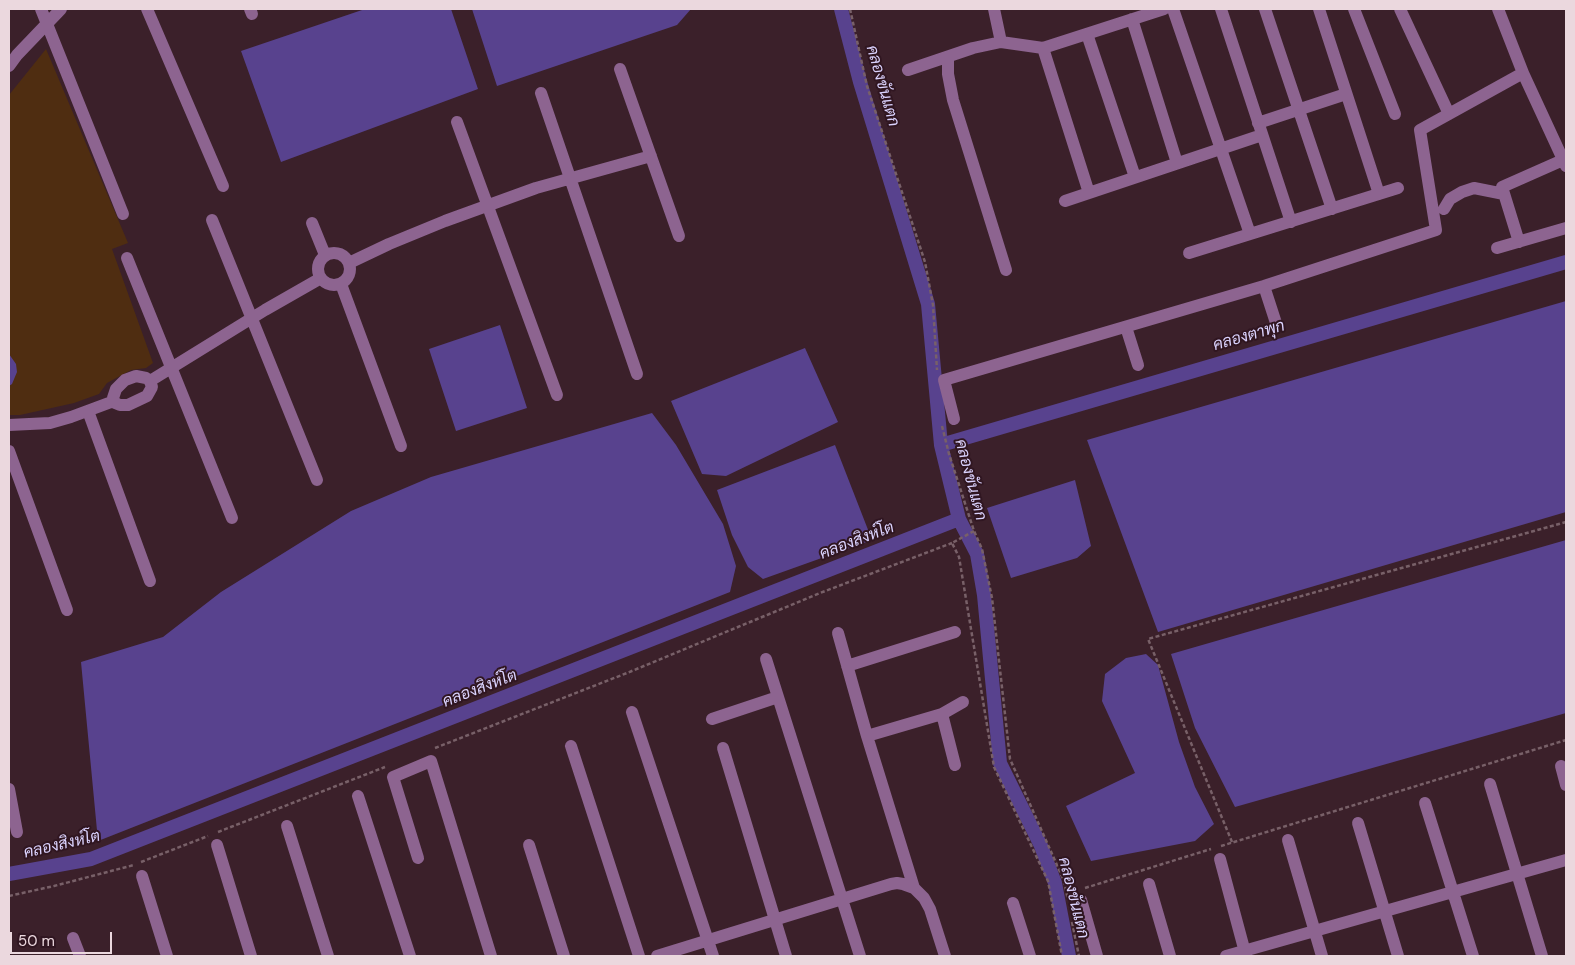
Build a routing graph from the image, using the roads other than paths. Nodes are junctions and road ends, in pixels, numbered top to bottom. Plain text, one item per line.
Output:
1 (41, 9) edge
2 (62, 9) edge
3 (147, 9) edge
4 (994, 9) edge
5 (1164, 9) edge
6 (1173, 9) edge
7 (1221, 9) edge
8 (1265, 9) edge
9 (1318, 9) edge
10 (1354, 9) edge
11 (1400, 9) edge
12 (1498, 9) edge
13 (1132, 19) junction
14 (47, 24) junction
15 (1087, 34) junction
16 (1000, 42) junction
17 (1043, 48) junction
18 (948, 57) junction
19 (9, 66) edge
20 (620, 68) dead end
21 (908, 70) dead end
22 (1523, 73) junction
23 (541, 93) dead end
24 (1346, 94) junction
25 (1298, 110) junction
26 (1395, 114) dead end
27 (1449, 114) junction
28 (457, 122) dead end
29 (1260, 129) junction
30 (1221, 149) junction
31 (651, 156) junction
32 (1177, 163) junction
33 (1565, 163) edge
34 (570, 178) junction
35 (1135, 178) junction
36 (223, 186) dead end
37 (1398, 188) dead end
38 (1089, 193) junction
39 (1378, 194) junction
40 (1504, 194) junction
41 (1064, 201) dead end
42 (488, 205) junction
43 (1332, 209) junction
44 (1444, 209) dead end
45 (123, 214) dead end
46 (212, 220) dead end
47 (1291, 222) junction
48 (312, 223) dead end
49 (1566, 228) edge
50 (1250, 234) junction
51 (679, 236) dead end
52 (1519, 242) junction
53 (1497, 248) dead end
54 (1189, 253) dead end
55 (325, 255) junction
56 (127, 258) dead end
57 (349, 263) junction
58 (1006, 270) dead end
59 (321, 278) junction
60 (341, 284) junction
61 (1264, 286) junction
62 (251, 318) junction
63 (1276, 323) dead end
64 (1126, 326) junction
65 (1138, 366) dead end
66 (171, 368) junction
67 (637, 374) dead end
68 (150, 381) junction
69 (557, 396) dead end
70 (114, 401) junction
71 (88, 411) junction
72 (948, 420) road end
73 (9, 425) edge
74 (401, 446) dead end
75 (9, 452) edge
76 (317, 480) dead end
77 (232, 518) dead end
78 (150, 581) dead end
79 (67, 610) dead end
80 (955, 632) dead end
81 (838, 633) dead end
82 (766, 660) dead end
83 (847, 666) junction
84 (778, 696) junction
85 (962, 702) dead end
86 (632, 712) dead end
87 (942, 714) junction
88 (712, 719) dead end
89 (866, 736) junction
90 (571, 746) dead end
91 (723, 748) dead end
92 (955, 764) dead end
93 (1561, 766) dead end
94 (1490, 784) dead end
95 (1566, 785) edge
96 (9, 789) edge
97 (358, 796) dead end
98 (1425, 803) dead end
99 (1358, 823) dead end
100 (287, 826) dead end
101 (17, 832) dead end
102 (1288, 840) dead end
103 (217, 845) dead end
104 (529, 845) dead end
105 (418, 858) dead end
106 (1220, 859) dead end
107 (1566, 860) edge
108 (1517, 874) junction
109 (142, 876) dead end
110 (1150, 884) dead end
111 (914, 888) junction
112 (1453, 892) junction
113 (1075, 896) road end
114 (842, 899) junction
115 (1013, 903) dead end
116 (1384, 911) junction
117 (775, 920) junction
118 (1314, 931) junction
119 (73, 938) dead end
120 (708, 940) junction
121 (1245, 954) edge
122 (80, 956) edge
123 (167, 956) edge
124 (251, 956) edge
125 (328, 956) edge
126 (410, 956) edge
127 (491, 956) edge
128 (564, 956) edge
129 (639, 956) edge
130 (657, 956) edge
131 (713, 956) edge
132 (786, 956) edge
133 (860, 956) edge
134 (945, 956) edge
135 (1030, 956) edge
136 (1097, 956) edge
137 (1170, 956) edge
138 (1226, 956) edge
139 (1322, 956) edge
140 (1398, 956) edge
141 (1473, 956) edge
142 (1542, 956) edge

1 - 14 street
2 - 14 street
3 - 36 street
4 - 16 street
5 - 13 street
6 - 30 street
7 - 29 street
8 - 25 street
9 - 24 street
10 - 26 street
11 - 27 street
12 - 22 street
13 - 15 street
13 - 32 street
14 - 19 street
14 - 45 street
15 - 17 street
15 - 35 street
16 - 17 street
16 - 18 street
17 - 38 street
18 - 21 street
18 - 58 street
20 - 31 street
22 - 27 street
22 - 33 street
23 - 34 street
24 - 25 street
24 - 39 street
25 - 29 street
25 - 43 street
27 - 61 street
28 - 42 street
29 - 30 street
29 - 47 street
30 - 32 street
30 - 50 street
31 - 34 street
31 - 51 street
32 - 35 street
33 - 40 street
34 - 42 street
34 - 67 street
35 - 38 street
37 - 39 street
38 - 41 street
39 - 43 street
40 - 44 street
40 - 52 street
42 - 57 street
42 - 69 street
43 - 47 street
46 - 62 street
47 - 50 street
48 - 55 street
49 - 52 street
50 - 54 street
52 - 53 street
55 - 57 street
55 - 59 street
56 - 66 street
57 - 60 street
59 - 60 street
59 - 62 street
60 - 74 street
61 - 63 street
61 - 64 street
62 - 66 street
62 - 76 street
64 - 65 street
64 - 72 street
66 - 68 street
66 - 77 street
68 - 70 street
68 - 70 street
70 - 71 street
71 - 73 street
71 - 78 street
75 - 79 street
80 - 83 street
81 - 83 street
82 - 84 street
83 - 89 street
84 - 88 street
84 - 114 street
85 - 87 street
86 - 120 street
87 - 89 street
87 - 92 street
89 - 111 street
90 - 129 street
91 - 117 street
93 - 95 street
94 - 108 street
96 - 101 street
97 - 126 street
98 - 112 street
99 - 116 street
100 - 125 street
102 - 118 street
103 - 124 street
104 - 128 street
105 - 127 street
106 - 121 street
107 - 108 street
108 - 112 street
108 - 142 street
109 - 123 street
110 - 137 street
111 - 114 street
111 - 134 street
112 - 116 street
112 - 141 street
113 - 136 street
114 - 117 street
114 - 133 street
115 - 135 street
116 - 118 street
116 - 140 street
117 - 120 street
117 - 132 street
118 - 121 street
118 - 139 street
119 - 122 street
120 - 130 street
120 - 131 street
121 - 138 street

